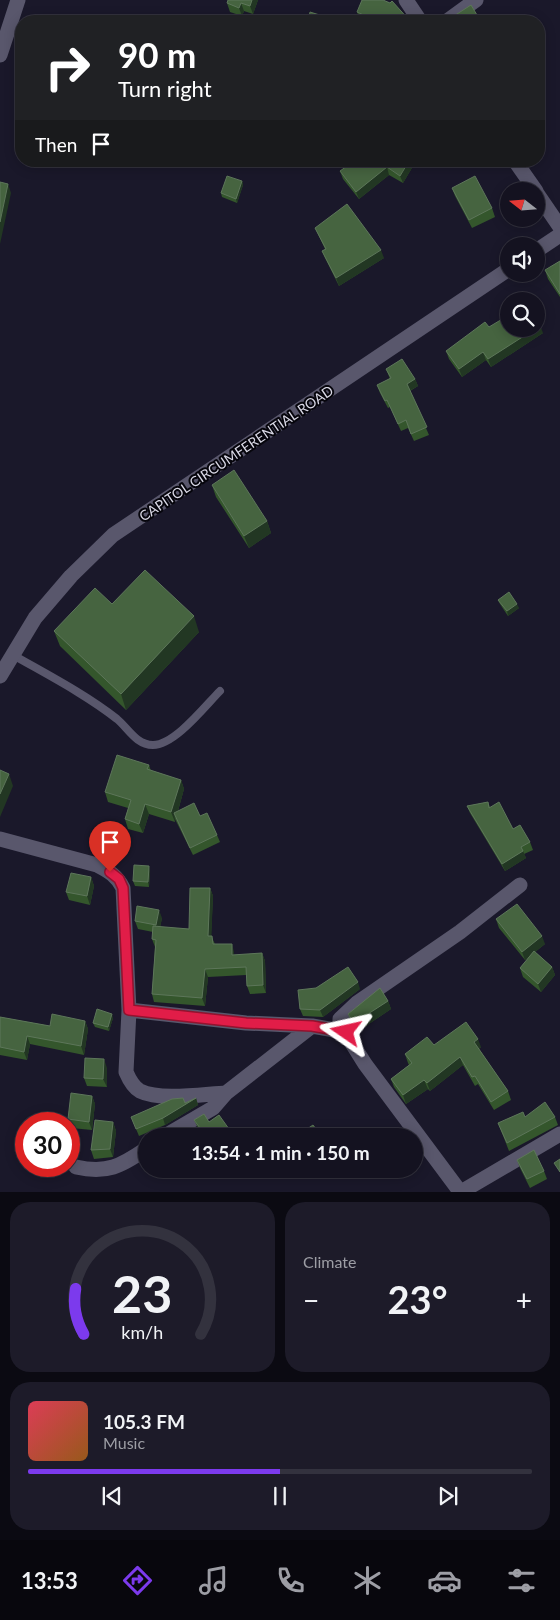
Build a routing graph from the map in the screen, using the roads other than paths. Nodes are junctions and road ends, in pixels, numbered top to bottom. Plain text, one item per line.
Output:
1 (18, 0) edge
2 (406, 0) edge
3 (476, 0) edge
4 (416, 15) edge
5 (455, 15) edge
6 (0, 56) edge
7 (519, 167) edge
8 (529, 182) edge
9 (545, 205) edge
10 (560, 227) edge
11 (560, 235) edge
12 (545, 245) edge
13 (500, 275) edge
14 (13, 655) junction
15 (0, 676) edge
16 (220, 691) dead end
17 (0, 839) edge
18 (520, 884) dead end
19 (129, 1010) junction
20 (312, 1026) junction
21 (346, 1032) junction
22 (226, 1093) junction
23 (179, 1128) edge
24 (560, 1134) edge
25 (138, 1153) edge
26 (80, 1168) edge
27 (461, 1192) edge

1 - 6 street
2 - 4 street
3 - 5 street
7 - 8 street
9 - 10 street
11 - 12 street
13 - 14 street, CAPITOL CIRCUMFERENTIAL ROAD
14 - 15 street, CAPITOL CIRCUMFERENTIAL ROAD
14 - 16 lane
17 - 19 street
18 - 21 street
19 - 20 street
19 - 22 street
20 - 21 street
20 - 22 street
21 - 27 street
22 - 23 street
24 - 27 street
25 - 26 street

